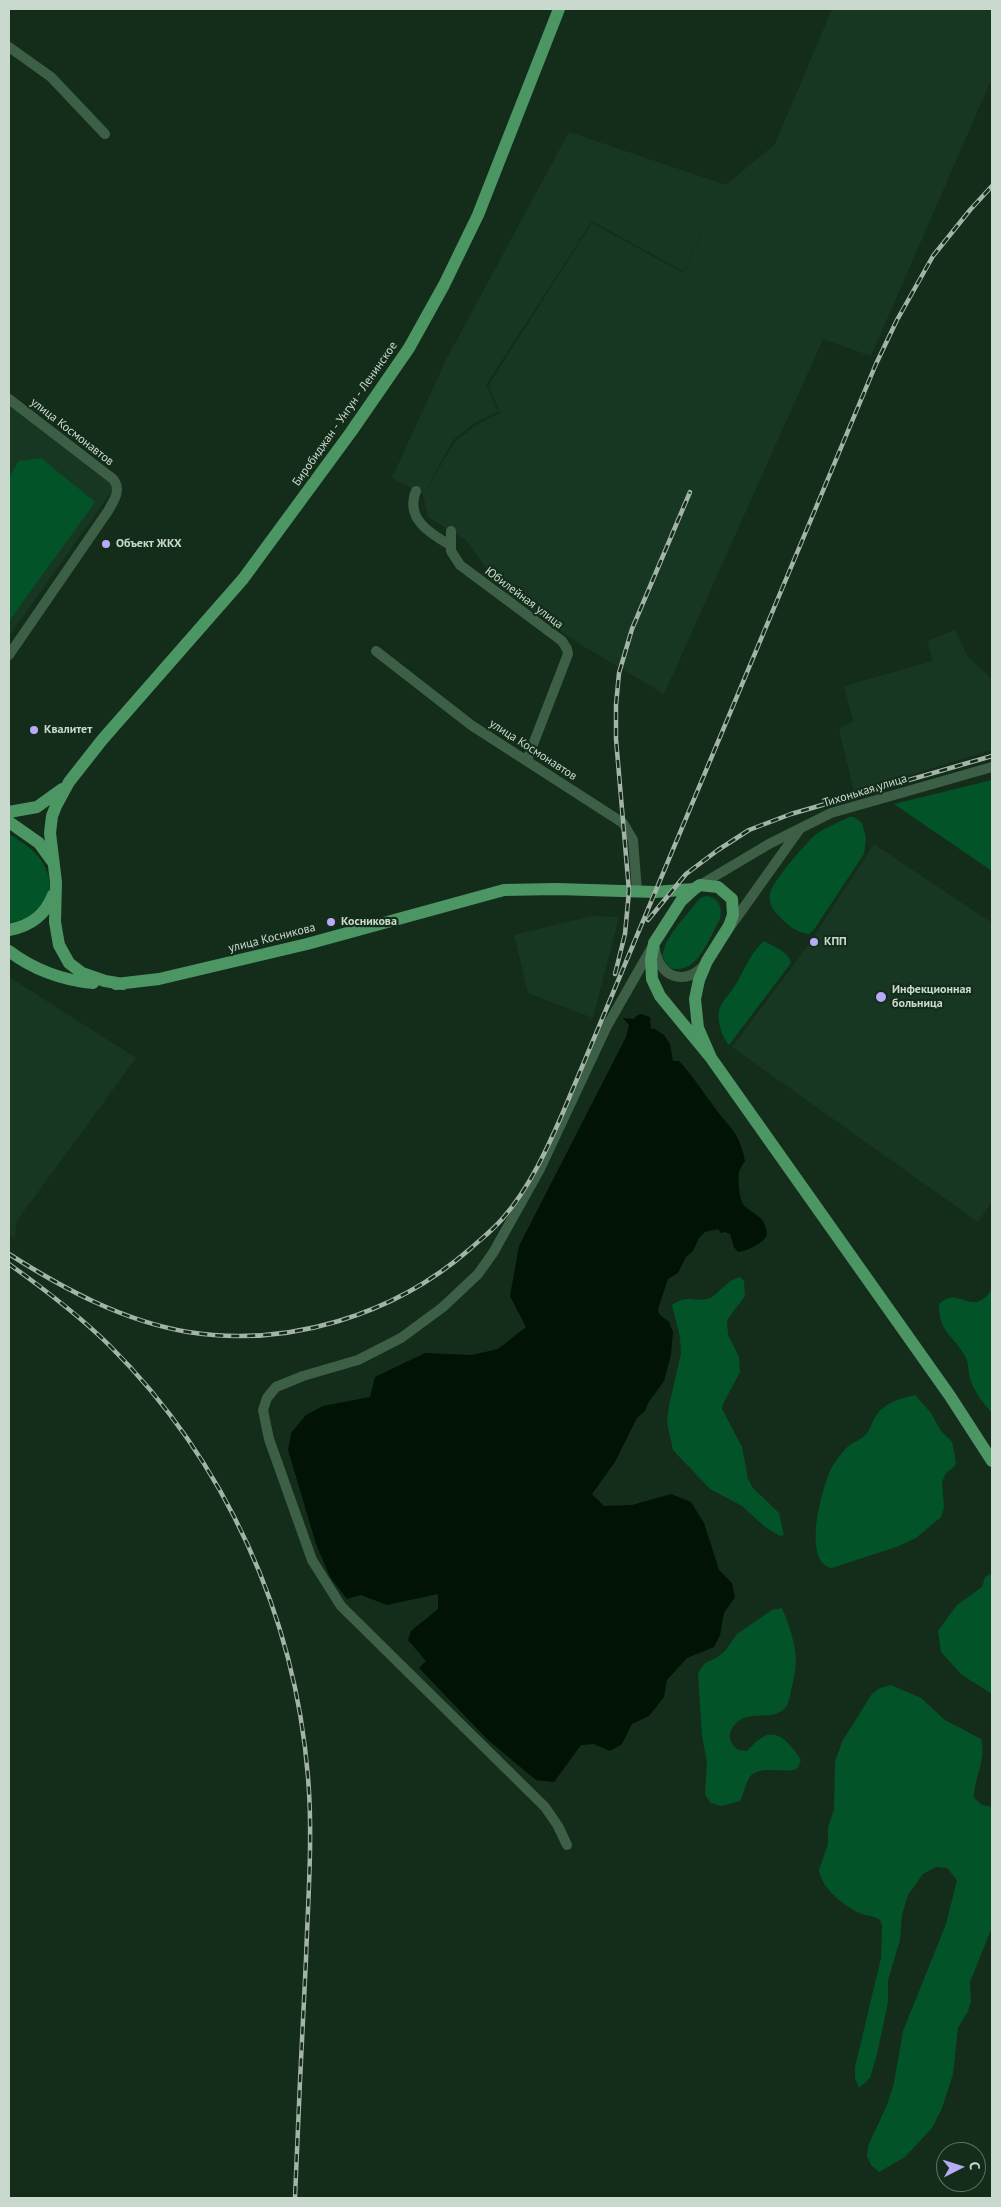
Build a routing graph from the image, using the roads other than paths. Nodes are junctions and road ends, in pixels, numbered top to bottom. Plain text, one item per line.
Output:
1 (559, 9) edge
2 (9, 47) edge
3 (105, 134) dead end
4 (9, 399) edge
5 (416, 491) dead end
6 (451, 531) dead end
7 (450, 545) junction
8 (376, 651) dead end
9 (9, 655) edge
10 (527, 760) junction
11 (992, 766) edge
12 (69, 782) junction
13 (9, 812) edge
14 (9, 822) edge
15 (802, 826) junction
16 (54, 865) junction
17 (697, 887) junction
18 (56, 888) junction
19 (637, 891) junction
20 (729, 926) junction
21 (9, 930) edge
22 (654, 944) junction
23 (9, 951) edge
24 (707, 961) junction
25 (123, 984) junction
26 (711, 1058) junction
27 (992, 1461) edge
28 (567, 1845) dead end

1 - 12 main road, Биробиджан - Унгун - Ленинское
2 - 3 street
4 - 9 street, улица Космонавтов
5 - 7 street
6 - 7 street
7 - 10 street, Юбилейная улица
8 - 10 street, улица Космонавтов
10 - 19 street, улица Космонавтов
11 - 15 street, Тихонькая улица
12 - 13 main road
12 - 16 main road
14 - 16 main road
15 - 17 street, Тихонькая улица
15 - 20 street
16 - 18 main road
17 - 19 main road, улица Косникова
17 - 20 main road
17 - 22 main road
18 - 21 main road
18 - 25 main road
19 - 25 main road, улица Косникова
20 - 24 main road
22 - 24 street
22 - 26 main road
22 - 28 street
23 - 25 main road, улица Косникова
24 - 26 main road
26 - 27 main road

